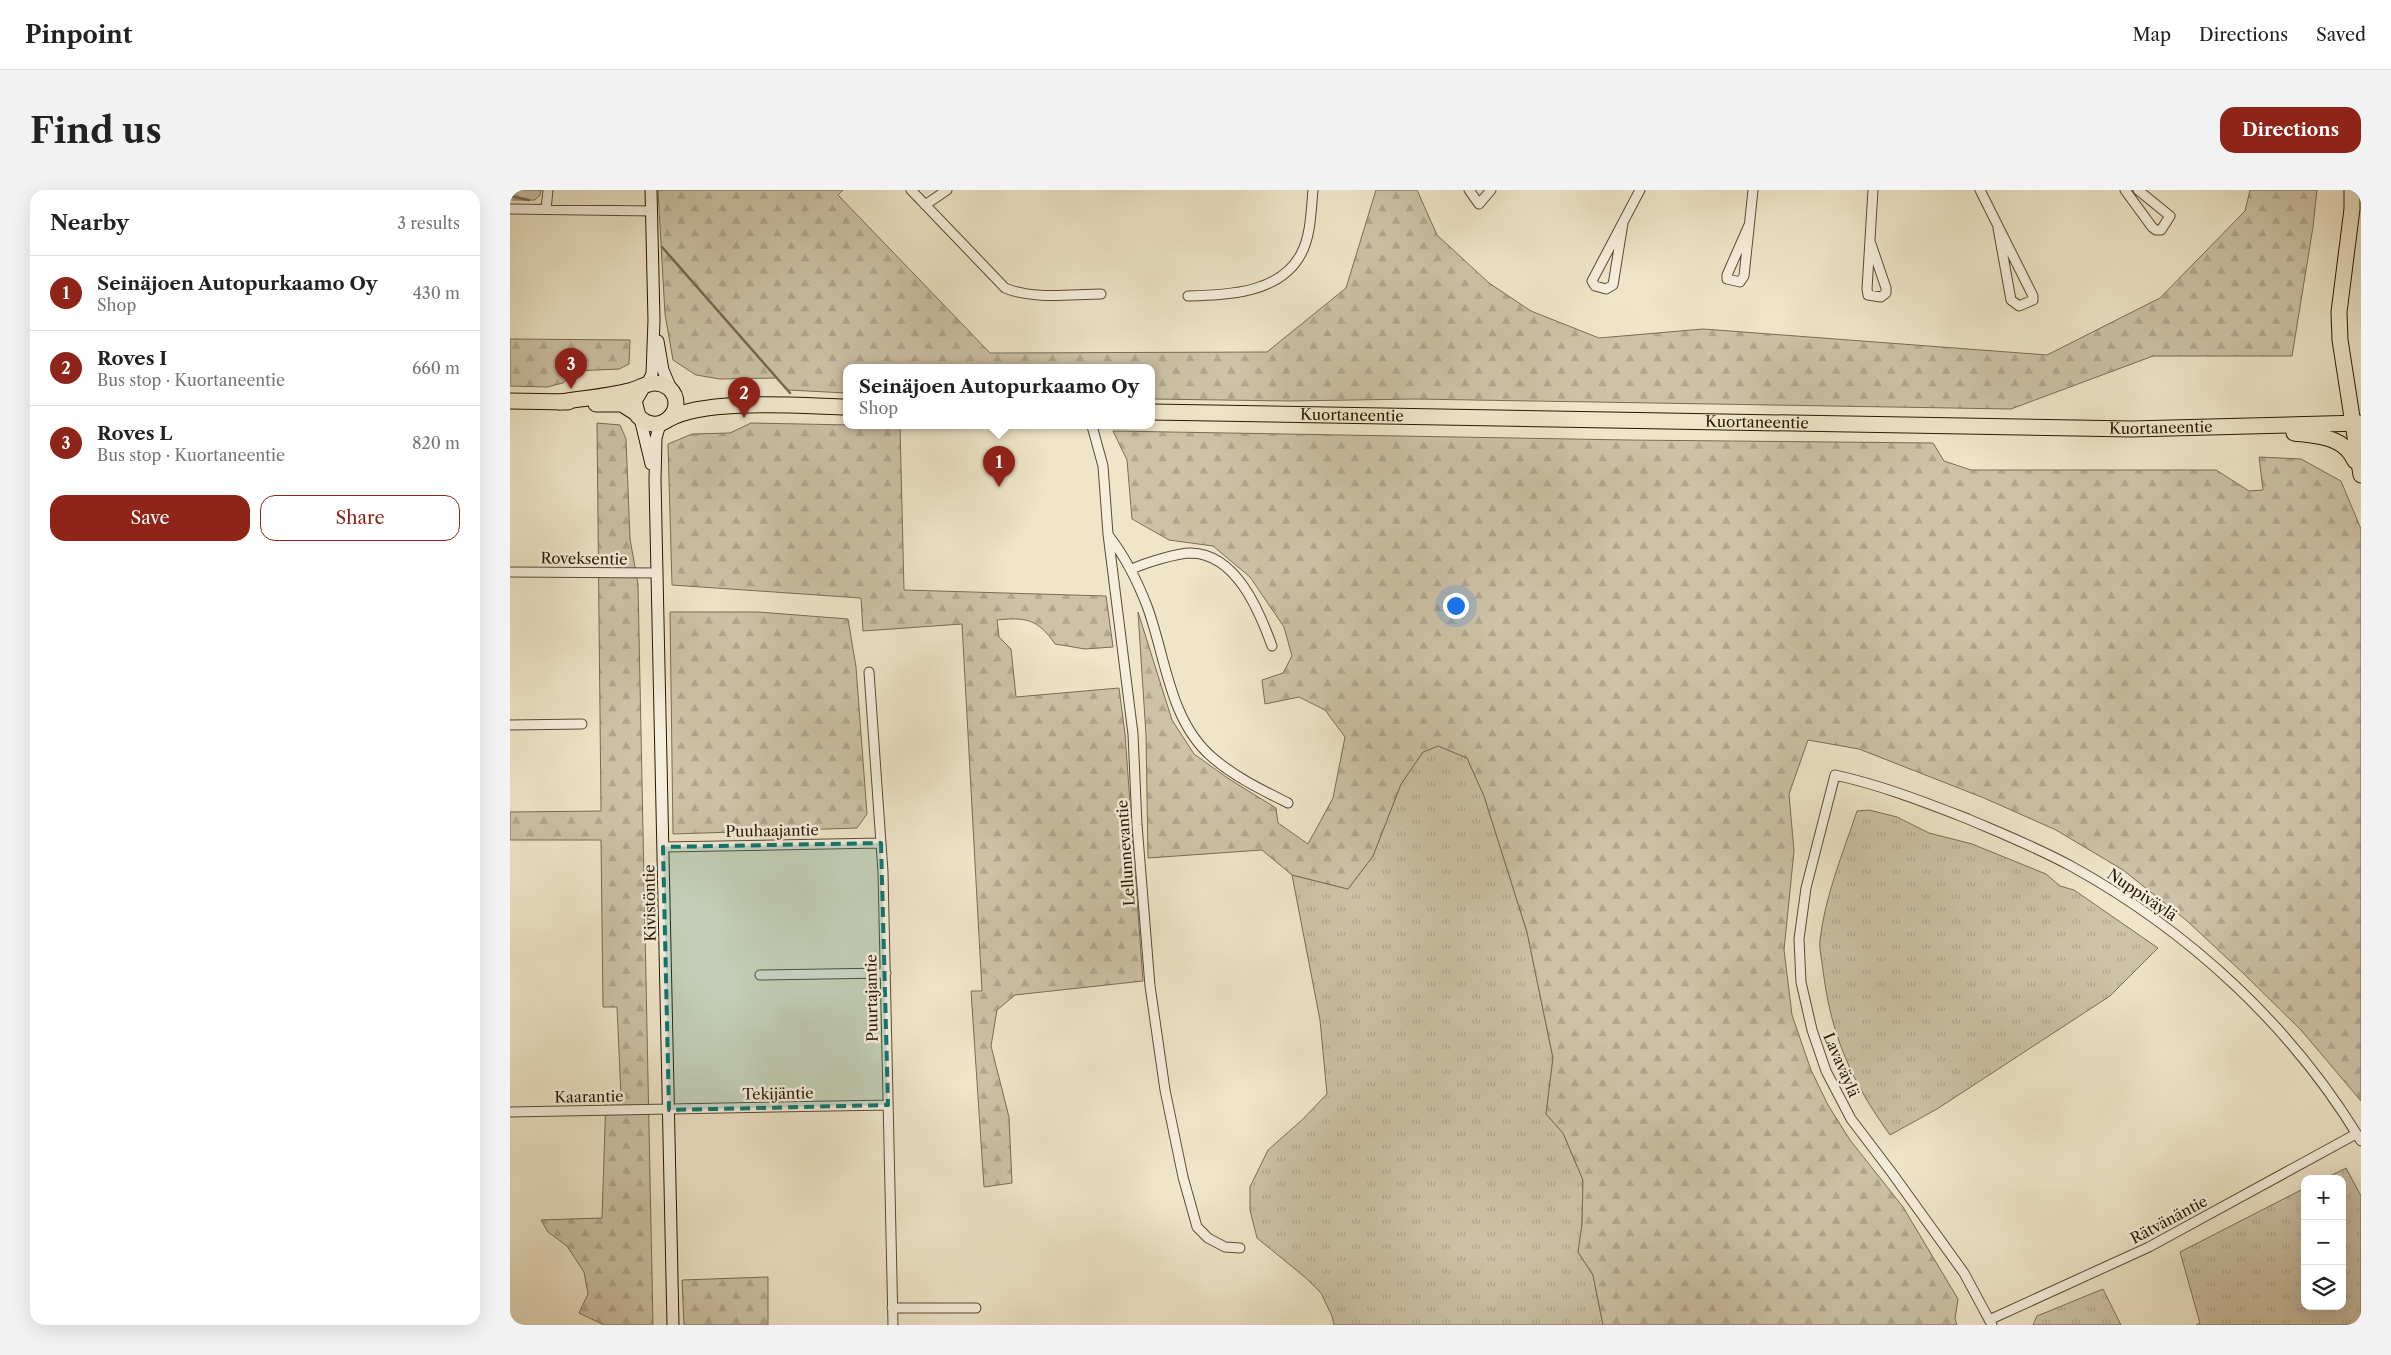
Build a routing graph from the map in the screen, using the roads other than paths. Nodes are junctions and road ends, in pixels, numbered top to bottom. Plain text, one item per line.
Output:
1 (548, 190) edge
2 (651, 190) edge
3 (911, 190) edge
4 (947, 190) edge
5 (1313, 190) edge
6 (1468, 190) edge
7 (1491, 190) edge
8 (1640, 190) edge
9 (1753, 190) edge
10 (1873, 190) edge
11 (1980, 190) edge
12 (2125, 190) edge
13 (2138, 190) edge
14 (2352, 190) edge
15 (925, 205) junction
16 (510, 209) edge
17 (546, 210) junction
18 (652, 211) junction
19 (1623, 222) junction
20 (1749, 224) junction
21 (1998, 228) junction
22 (1870, 241) junction
23 (1102, 294) dead end
24 (1188, 296) dead end
25 (654, 320) junction
26 (645, 385) junction
27 (673, 393) junction
28 (510, 401) edge
29 (560, 402) junction
30 (746, 406) junction
31 (843, 407) edge
32 (1155, 412) edge
33 (638, 415) junction
34 (664, 421) junction
35 (2357, 423) edge
36 (2243, 428) junction
37 (1093, 429) edge
38 (2360, 472) edge
39 (655, 480) junction
40 (1108, 534) junction
41 (1132, 568) junction
42 (510, 572) edge
43 (657, 573) junction
44 (1272, 646) dead end
45 (869, 672) dead end
46 (582, 724) dead end
47 (510, 725) edge
48 (1835, 776) joint
49 (1288, 803) dead end
50 (881, 843) junction
51 (664, 848) junction
52 (886, 973) junction
53 (760, 975) dead end
54 (888, 1106) junction
55 (669, 1110) junction
56 (510, 1112) edge
57 (2359, 1138) edge
58 (1240, 1248) dead end
59 (892, 1308) junction
60 (976, 1308) dead end
61 (1990, 1322) edge
62 (672, 1325) edge
63 (893, 1325) edge

1 - 17 street
2 - 18 main road
3 - 15 street
4 - 15 street
5 - 24 street
6 - 7 street
8 - 19 street
9 - 20 street
10 - 22 street
11 - 21 street
12 - 13 street
14 - 35 highway
15 - 23 street
16 - 17 street
17 - 18 street
18 - 25 main road
19 - 19 street
20 - 20 street
21 - 21 street
22 - 22 street
25 - 26 main road
25 - 27 main road
26 - 27 highway
26 - 29 highway
26 - 33 highway
27 - 30 highway
27 - 34 highway
28 - 29 highway
29 - 33 highway
30 - 31 highway
30 - 34 highway
32 - 36 highway, Kuortaneentie
33 - 34 highway
33 - 39 main road, Kivistöntie
34 - 39 main road, Kivistöntie
35 - 36 highway, Kuortaneentie
35 - 38 highway
36 - 38 highway
37 - 40 street, Lellunnevantie
39 - 43 main road, Kivistöntie
40 - 41 street
40 - 58 street, Lellunnevantie
41 - 44 street
41 - 49 street
42 - 43 street, Roveksentie
43 - 51 main road, Kivistöntie
45 - 50 street, Puurtajantie
46 - 47 street
48 - 57 street, Nuppiväylä
48 - 61 street, Lavaväylä
50 - 51 street, Puuhaajantie
50 - 52 street, Puurtajantie
51 - 55 main road, Kivistöntie
52 - 53 street
52 - 54 street, Puurtajantie
54 - 55 street, Tekijäntie
54 - 59 street, Puurtajantie
55 - 56 street, Kaarantie
55 - 62 main road, Kivistöntie
57 - 61 street, Rätvänäntie
59 - 60 street
59 - 63 street, Puurtajantie

